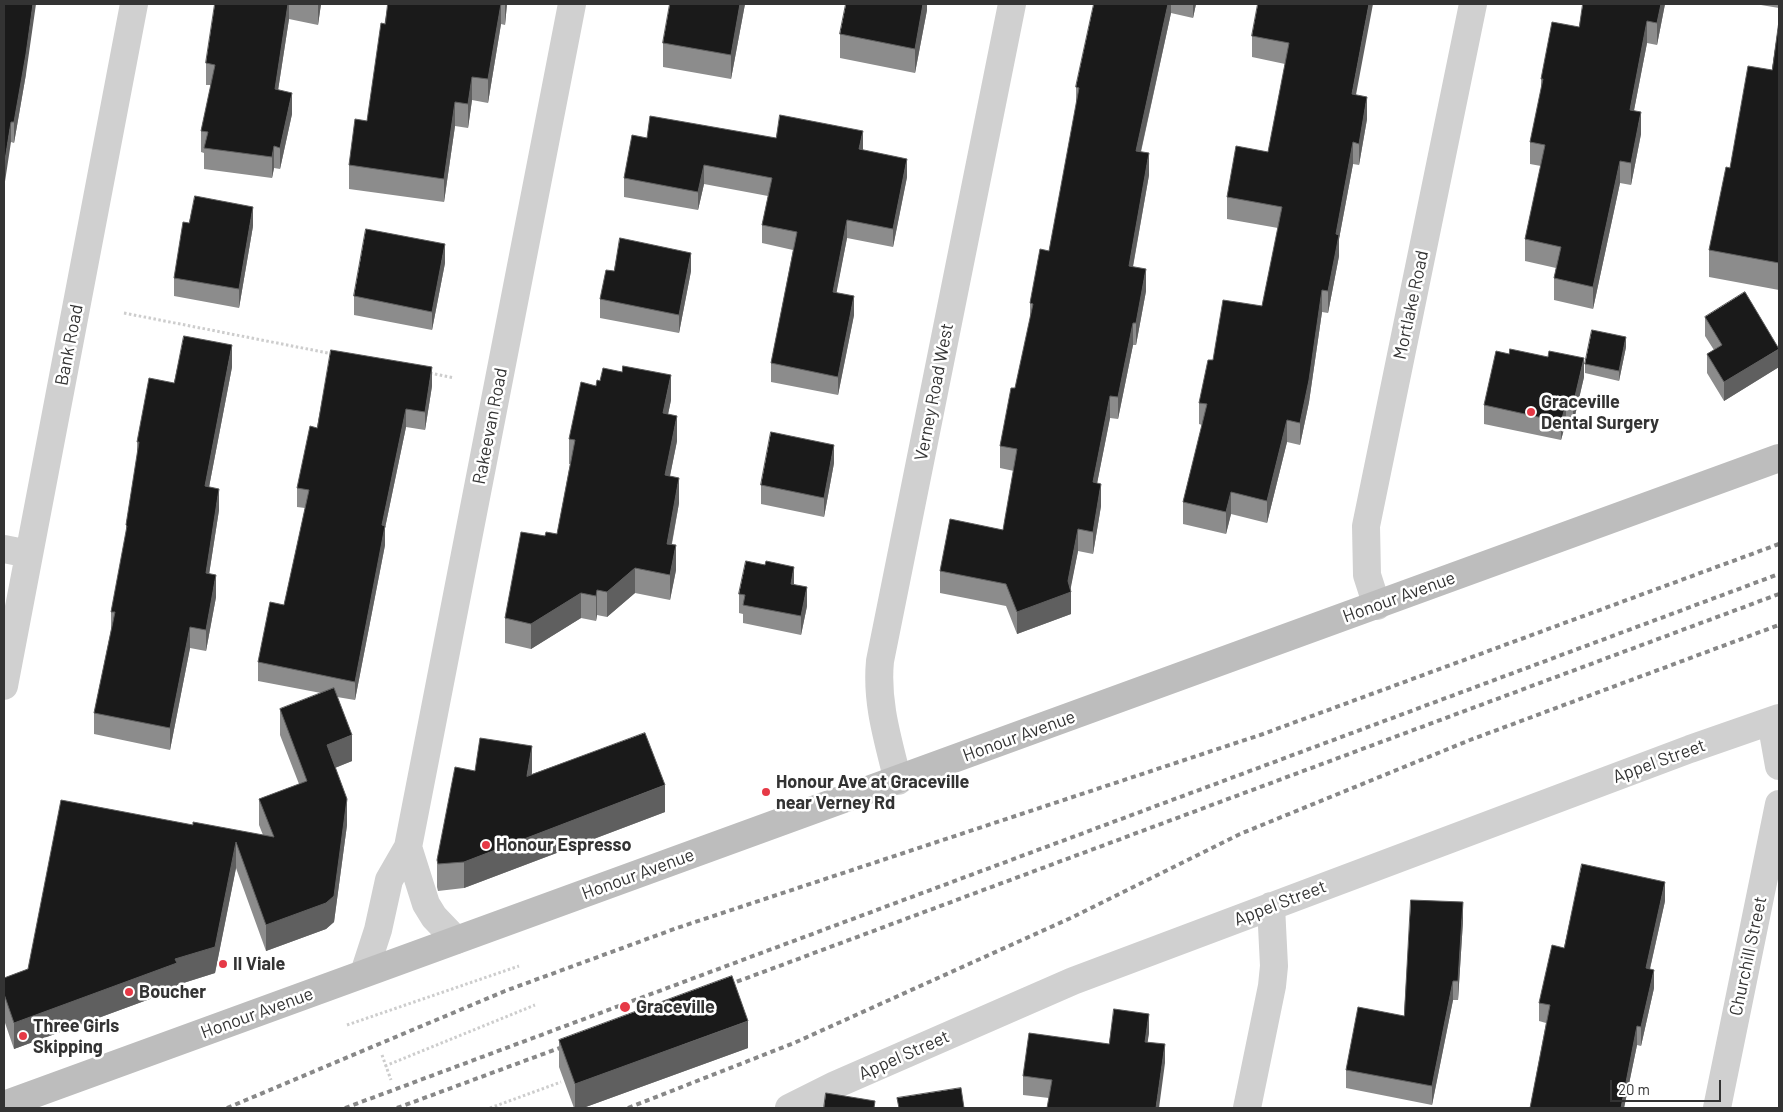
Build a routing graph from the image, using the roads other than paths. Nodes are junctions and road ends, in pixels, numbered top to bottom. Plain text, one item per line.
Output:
1 (134, 4) edge
2 (572, 4) edge
3 (1012, 4) edge
4 (1473, 4) edge
5 (1779, 458) edge
6 (16, 551) edge
7 (1376, 606) junction
8 (4, 686) edge
9 (1775, 719) edge
10 (1779, 766) edge
11 (898, 781) junction
12 (1779, 804) edge
13 (408, 848) junction
14 (1271, 906) junction
15 (456, 940) junction
16 (364, 973) junction
17 (4, 1106) edge
18 (789, 1108) edge
19 (1247, 1108) edge
20 (1717, 1108) edge

1 - 6 street, Bank Road
2 - 13 street, Rakeevan Road
3 - 11 street, Verney Road West
4 - 7 street, Mortlake Road
5 - 7 main road, Honour Avenue
6 - 8 street, Bank Road
7 - 11 main road, Honour Avenue
9 - 10 street
9 - 14 street, Appel Street
11 - 15 main road, Honour Avenue
12 - 20 street, Churchill Street
13 - 15 street, Rakeevan Road
13 - 16 street, Rakeevan Road
14 - 18 street, Appel Street
14 - 19 street
15 - 16 main road, Honour Avenue
16 - 17 main road, Honour Avenue

